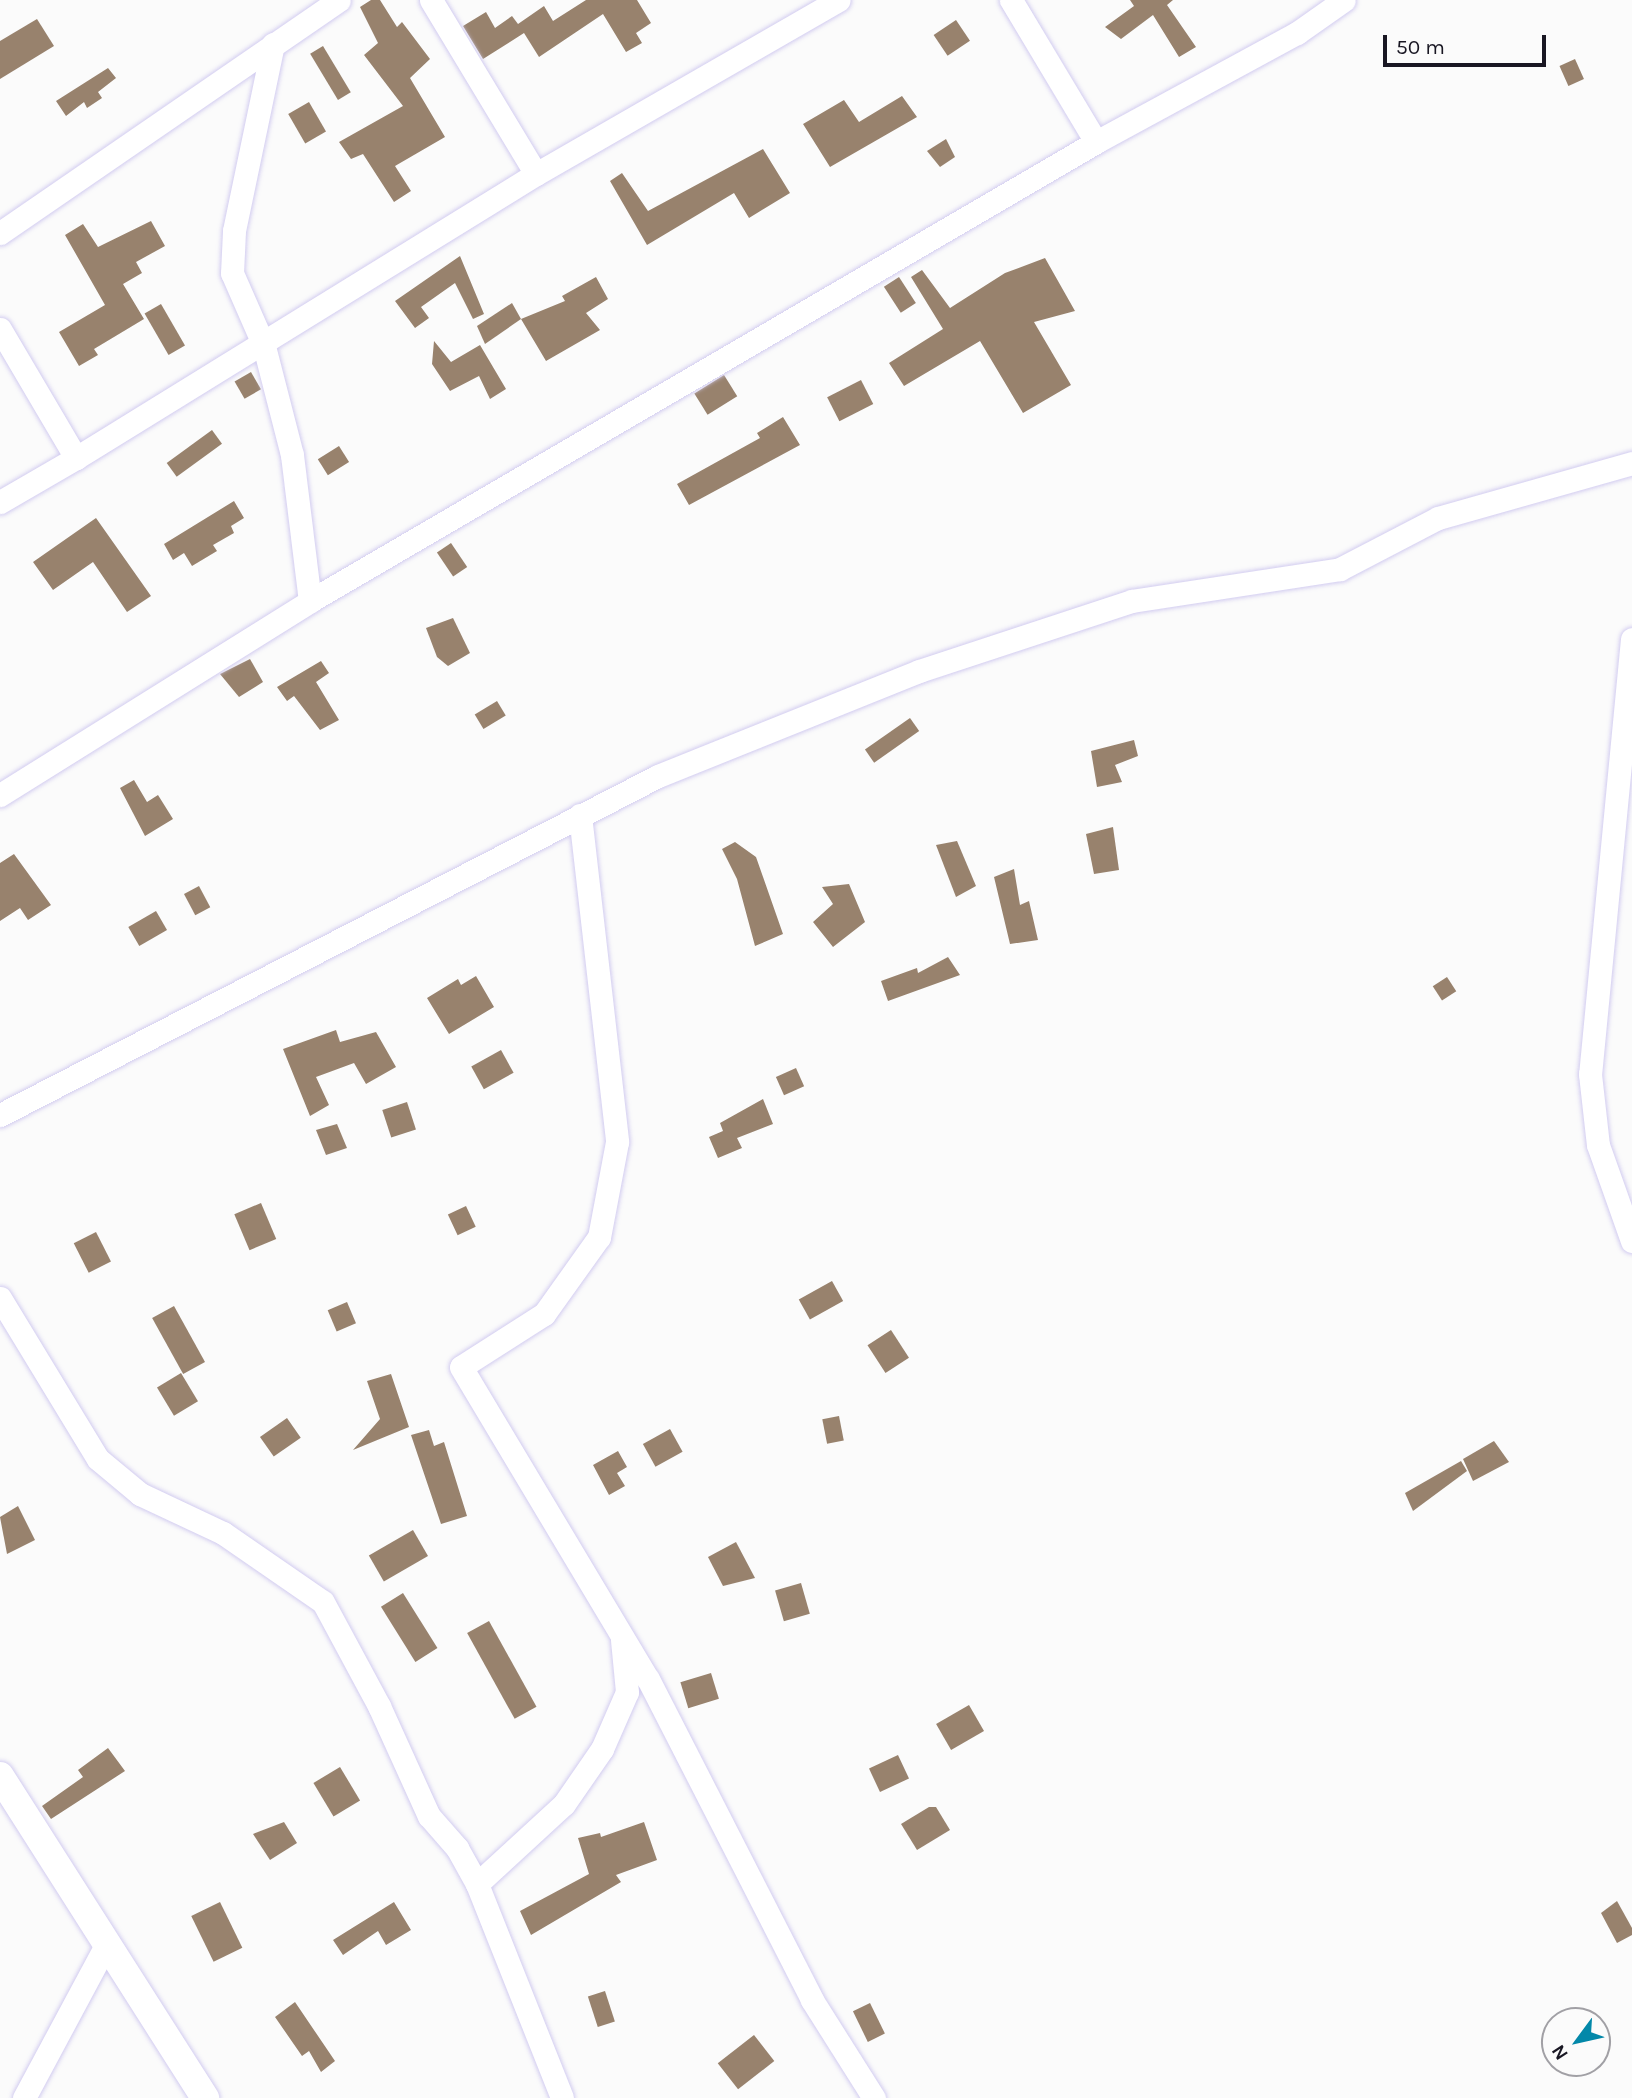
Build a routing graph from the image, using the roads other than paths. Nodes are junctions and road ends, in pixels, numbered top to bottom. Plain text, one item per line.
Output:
1 (339, 0) edge
2 (431, 0) edge
3 (839, 0) edge
4 (1011, 0) edge
5 (1343, 0) edge
6 (273, 44) junction
7 (1096, 142) junction
8 (536, 174) junction
9 (0, 233) edge
10 (0, 329) edge
11 (264, 346) junction
12 (76, 458) junction
13 (1632, 463) edge
14 (0, 502) edge
15 (310, 601) junction
16 (1632, 639) edge
17 (0, 795) edge
18 (580, 815) junction
19 (0, 1115) edge
20 (1632, 1241) edge
21 (0, 1298) edge
22 (570, 1550) junction
23 (0, 1776) edge
24 (477, 1884) junction
25 (106, 1945) junction
26 (24, 2098) edge
27 (205, 2098) edge
28 (562, 2098) edge
29 (874, 2098) edge

1 - 6 street
2 - 8 street
3 - 8 street
4 - 7 street
5 - 7 street
6 - 9 street
6 - 11 street
7 - 15 street
8 - 11 street
10 - 12 street
11 - 12 street
11 - 15 street
12 - 14 street
13 - 18 street
15 - 17 street
16 - 20 street
18 - 19 street
18 - 22 street
21 - 24 street
22 - 24 street
22 - 29 street
23 - 25 street
24 - 28 street
25 - 26 street
25 - 27 street

